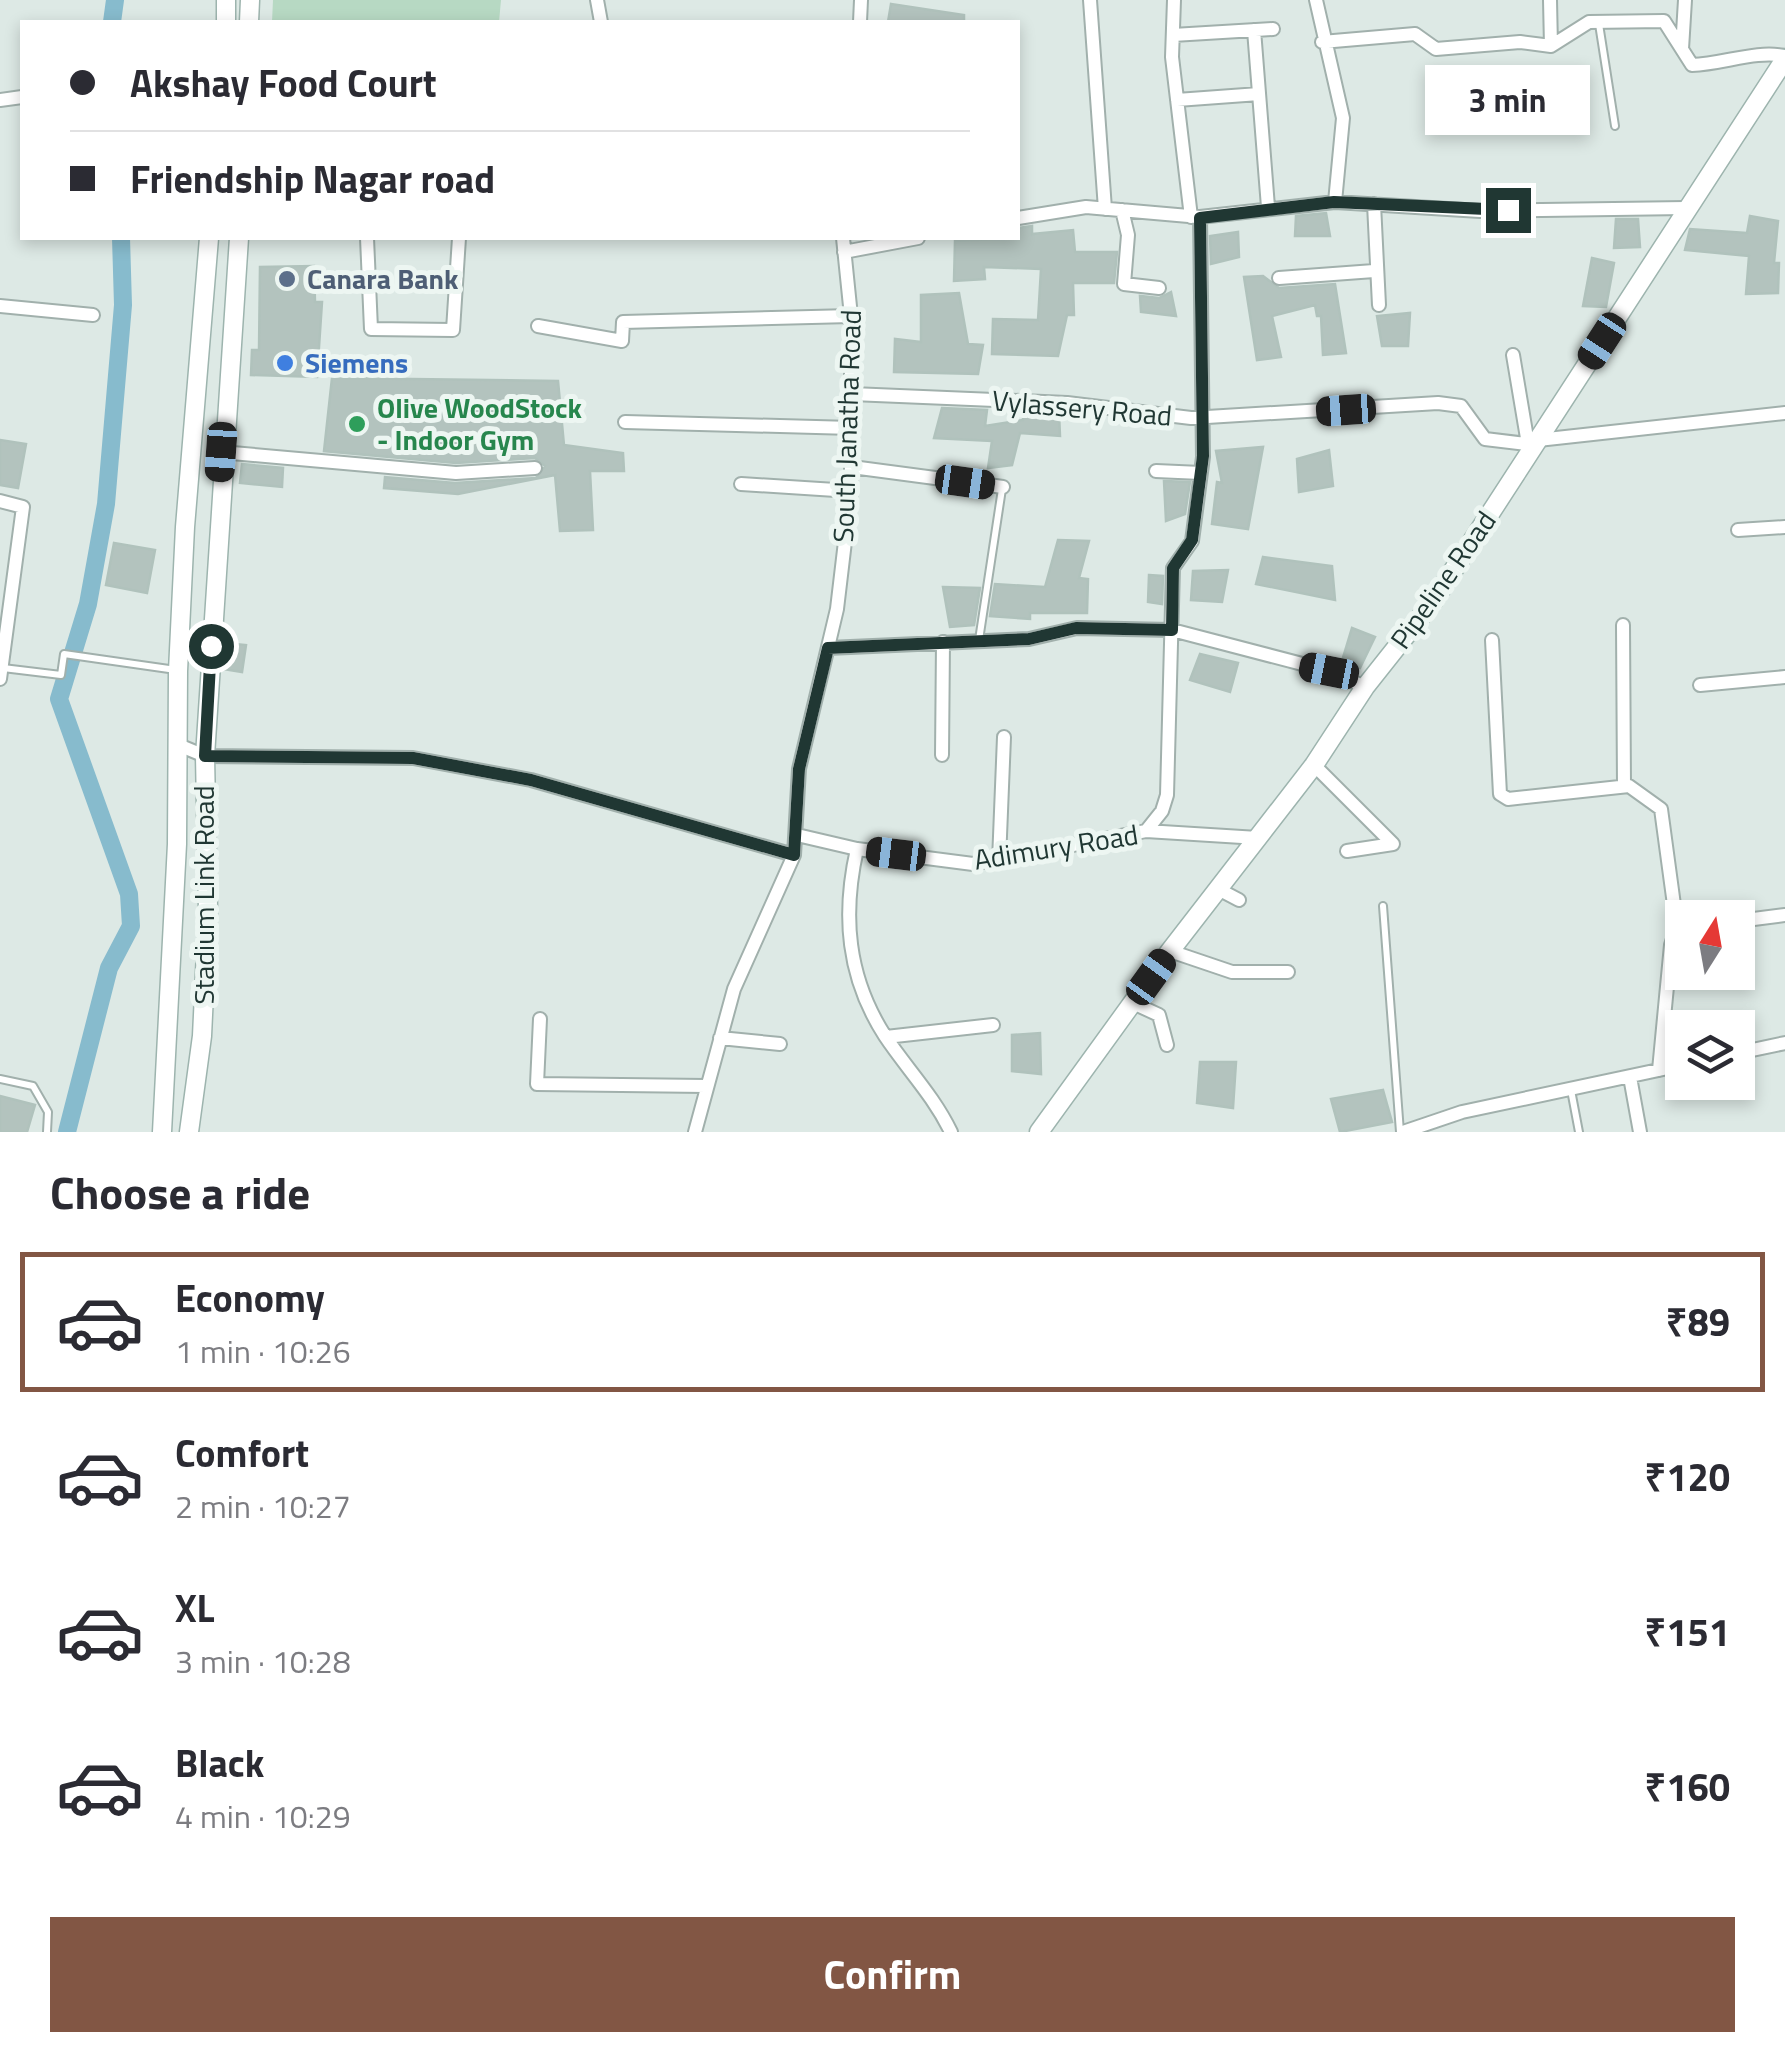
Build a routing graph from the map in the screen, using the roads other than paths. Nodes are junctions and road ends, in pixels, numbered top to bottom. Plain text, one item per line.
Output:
1 (1090, 0) edge
2 (1174, 0) edge
3 (1316, 0) edge
4 (1550, 0) edge
5 (1685, 0) edge
6 (1598, 21) junction
7 (1254, 30) junction
8 (1273, 30) dead end
9 (1173, 35) junction
10 (1322, 42) junction
11 (1551, 46) junction
12 (1682, 48) junction
13 (1785, 57) edge
14 (1259, 94) junction
15 (1177, 100) junction
16 (1615, 126) dead end
17 (1334, 202) junction
18 (1374, 204) junction
19 (1268, 207) junction
20 (1686, 208) junction
21 (1105, 209) junction
22 (1122, 210) junction
23 (1195, 217) junction
24 (1020, 218) edge
25 (209, 240) edge
26 (238, 240) edge
27 (368, 240) edge
28 (459, 240) edge
29 (897, 240) edge
30 (844, 245) edge
31 (1374, 270) junction
32 (1279, 278) dead end
33 (1159, 288) dead end
34 (0, 306) edge
35 (1378, 306) dead end
36 (93, 315) dead end
37 (851, 316) junction
38 (538, 326) dead end
39 (1513, 356) dead end
40 (852, 394) junction
41 (1785, 413) edge
42 (1205, 417) junction
43 (625, 422) dead end
44 (852, 428) junction
45 (1534, 443) junction
46 (192, 449) junction
47 (221, 452) junction
48 (535, 468) dead end
49 (852, 468) junction
50 (1156, 471) dead end
51 (1201, 473) junction
52 (740, 484) dead end
53 (1002, 487) joint
54 (851, 492) junction
55 (0, 501) edge
56 (1785, 528) edge
57 (1738, 530) dead end
58 (1624, 625) dead end
59 (1172, 630) junction
60 (1492, 640) dead end
61 (979, 641) junction
62 (943, 642) junction
63 (828, 648) junction
64 (171, 669) junction
65 (1, 673) edge
66 (1785, 678) edge
67 (1700, 685) dead end
68 (1366, 687) junction
69 (1004, 737) dead end
70 (176, 744) junction
71 (942, 755) dead end
72 (205, 756) junction
73 (1314, 765) junction
74 (1624, 786) junction
75 (1146, 831) junction
76 (797, 835) junction
77 (1258, 838) junction
78 (857, 849) junction
79 (1347, 851) dead end
80 (794, 855) junction
81 (1000, 861) junction
82 (1218, 889) junction
83 (1239, 900) dead end
84 (1676, 900) edge
85 (1383, 906) dead end
86 (1785, 915) edge
87 (1755, 918) edge
88 (1170, 951) junction
89 (1288, 972) dead end
90 (1667, 990) edge
91 (1133, 1002) junction
92 (540, 1019) dead end
93 (993, 1026) dead end
94 (886, 1037) junction
95 (720, 1038) junction
96 (1785, 1043) edge
97 (780, 1044) dead end
98 (1167, 1045) dead end
99 (1755, 1049) edge
100 (1665, 1069) edge
101 (1660, 1070) junction
102 (1630, 1077) junction
103 (0, 1079) edge
104 (706, 1086) junction
105 (1571, 1090) junction
106 (47, 1132) edge
107 (162, 1132) edge
108 (189, 1132) edge
109 (695, 1132) edge
110 (951, 1132) edge
111 (1040, 1132) edge
112 (1401, 1132) edge
113 (1579, 1132) edge
114 (1640, 1132) edge

1 - 21 street
2 - 9 street
3 - 10 street
4 - 11 street
5 - 12 street
6 - 11 street
6 - 12 street
6 - 16 lane
7 - 8 street
7 - 9 street
7 - 14 street
9 - 15 street
10 - 11 street
10 - 17 street
12 - 13 street
13 - 20 street, Pipeline Road
14 - 15 street
14 - 19 street
15 - 23 street
17 - 18 street
17 - 19 street
18 - 20 street
18 - 31 street
19 - 23 street
20 - 45 street, Pipeline Road
21 - 22 street
21 - 24 street
22 - 23 street
22 - 33 street
23 - 42 street
25 - 46 street, Stadium Link Road
26 - 47 street, Stadium Link Road
27 - 28 street
29 - 30 street
30 - 37 street, South Janatha Road
31 - 32 street
31 - 35 street
34 - 36 street
37 - 38 street
37 - 40 street, South Janatha Road
39 - 45 street
40 - 42 street, Vylassery Road
40 - 44 street, South Janatha Road
41 - 45 street, Vylassery Road
42 - 45 street, Vylassery Road
42 - 51 street
43 - 44 street
44 - 49 street, South Janatha Road
45 - 68 street, Pipeline Road
46 - 47 street
46 - 64 street, Stadium Link Road
47 - 48 street
47 - 72 street, Stadium Link Road
49 - 53 street
49 - 54 street, South Janatha Road
50 - 51 street
51 - 59 street
52 - 54 street
53 - 61 lane
54 - 63 street, South Janatha Road
55 - 65 street
56 - 57 street
58 - 74 street
59 - 61 street
59 - 68 street
59 - 75 street
60 - 74 street
61 - 62 street
62 - 63 street
62 - 71 street
63 - 76 street, South Janatha Road
64 - 65 lane
64 - 70 street, Stadium Link Road
66 - 67 street
68 - 73 street, Pipeline Road
69 - 81 street
70 - 72 street
70 - 107 street, Stadium Link Road
72 - 80 street
72 - 108 street, Stadium Link Road
73 - 77 street, Pipeline Road
73 - 79 street
74 - 84 street
75 - 77 street, Adimury Road
75 - 81 street, Adimury Road
76 - 78 street, Adimury Road
76 - 80 street, South Janatha Road
77 - 82 street, Pipeline Road
78 - 81 street, Adimury Road
78 - 94 street
80 - 95 street, South Janatha Road
82 - 83 street
82 - 88 street, Pipeline Road
85 - 112 lane
86 - 87 street
88 - 89 street
88 - 91 street, Pipeline Road
90 - 101 street
91 - 98 street
91 - 111 street, Pipeline Road
92 - 104 street
93 - 94 street
94 - 110 street
95 - 97 street
95 - 104 street, South Janatha Road
96 - 99 street
100 - 101 street
101 - 102 street
102 - 105 street
102 - 114 street
103 - 106 lane
104 - 109 street, South Janatha Road
105 - 112 street
105 - 113 lane

